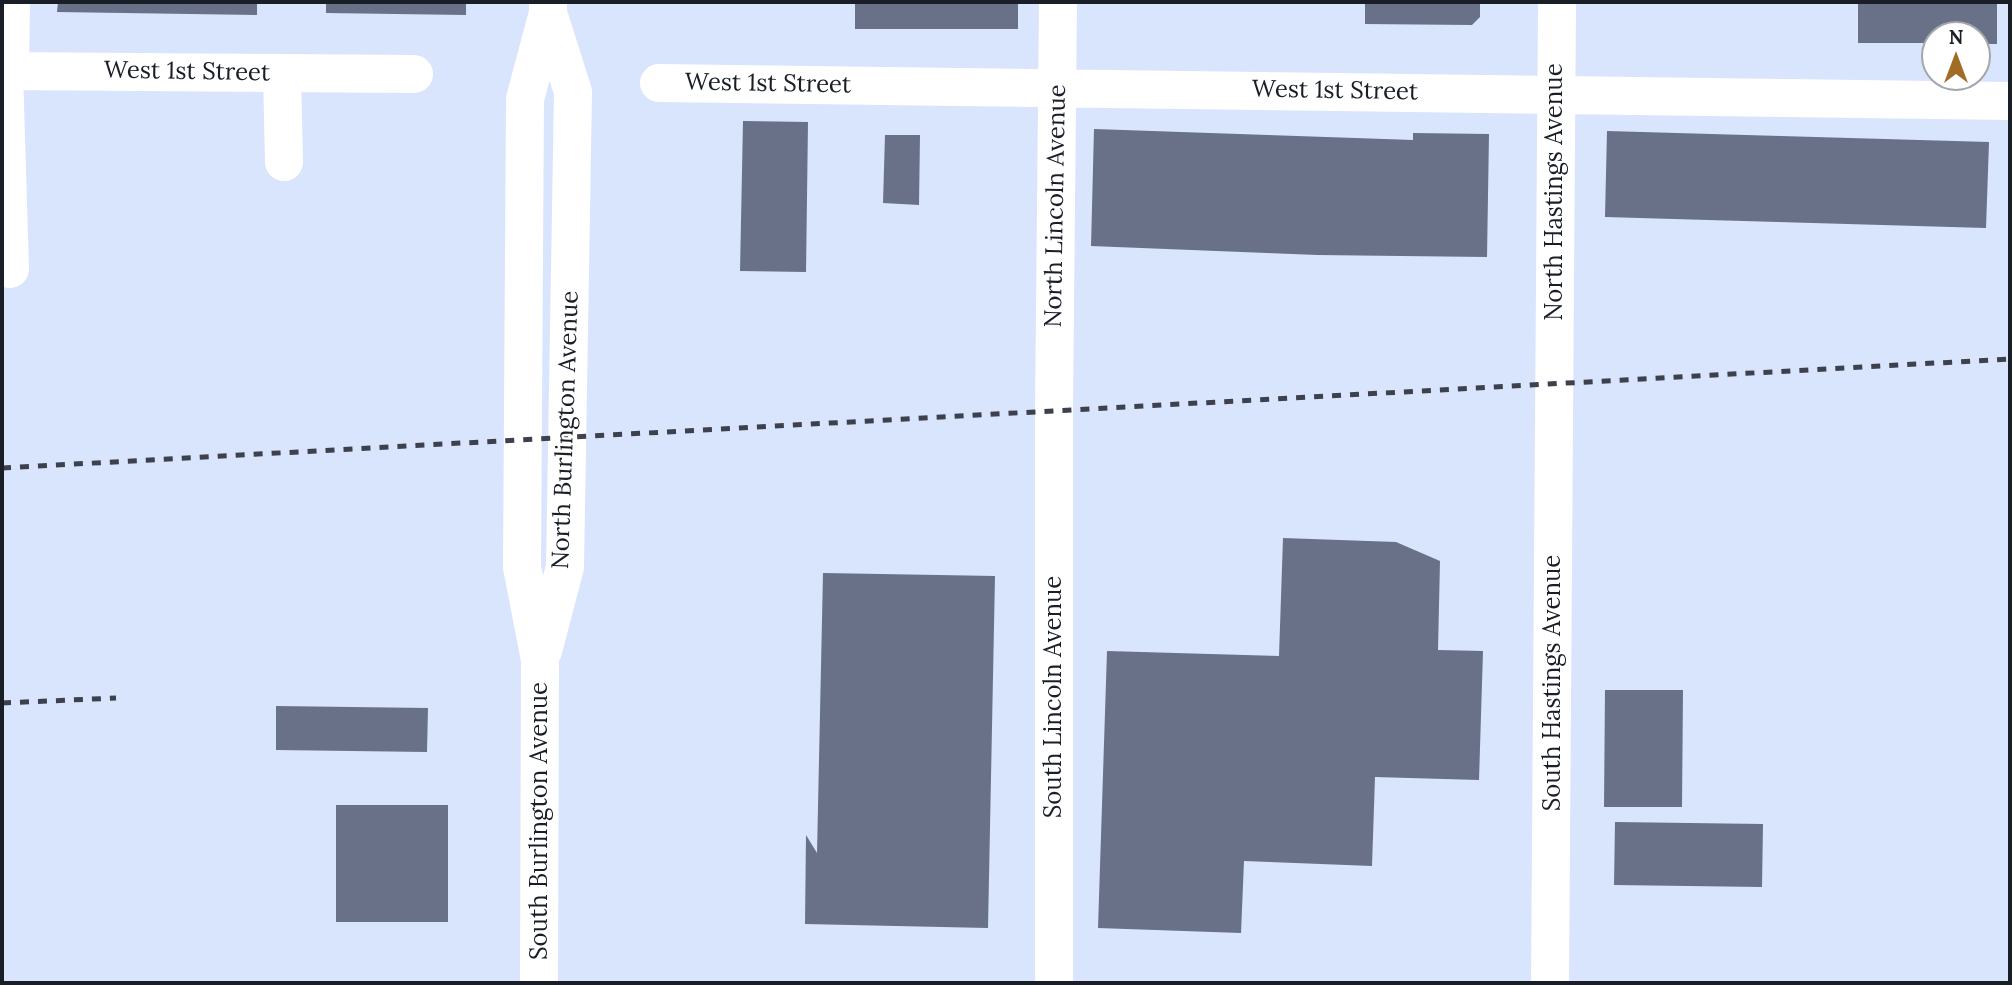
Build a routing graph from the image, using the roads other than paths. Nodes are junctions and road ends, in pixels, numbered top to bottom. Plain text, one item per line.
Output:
1 (11, 2) edge
2 (1058, 2) edge
3 (1557, 2) edge
4 (548, 7) edge
5 (5, 71) edge
6 (282, 73) junction
7 (414, 74) dead end
8 (659, 83) dead end
9 (1057, 89) junction
10 (1555, 93) junction
11 (2010, 101) edge
12 (284, 162) dead end
13 (10, 269) dead end
14 (1553, 382) joint
15 (1054, 411) joint
16 (540, 660) joint
17 (540, 983) edge
18 (1054, 983) edge
19 (1550, 983) edge

1 - 5 main road
2 - 9 main road, North Lincoln Avenue
3 - 10 main road, North Hastings Avenue
4 - 16 main road, North Burlington Avenue
5 - 6 main road, West 1st Street
5 - 13 main road
6 - 7 main road, West 1st Street
6 - 12 main road
8 - 9 main road, West 1st Street
9 - 10 main road, West 1st Street
9 - 15 main road, North Lincoln Avenue
10 - 11 main road, West 1st Street
10 - 14 main road, North Hastings Avenue
14 - 19 main road, South Hastings Avenue
15 - 18 main road, South Lincoln Avenue
16 - 17 main road, South Burlington Avenue

